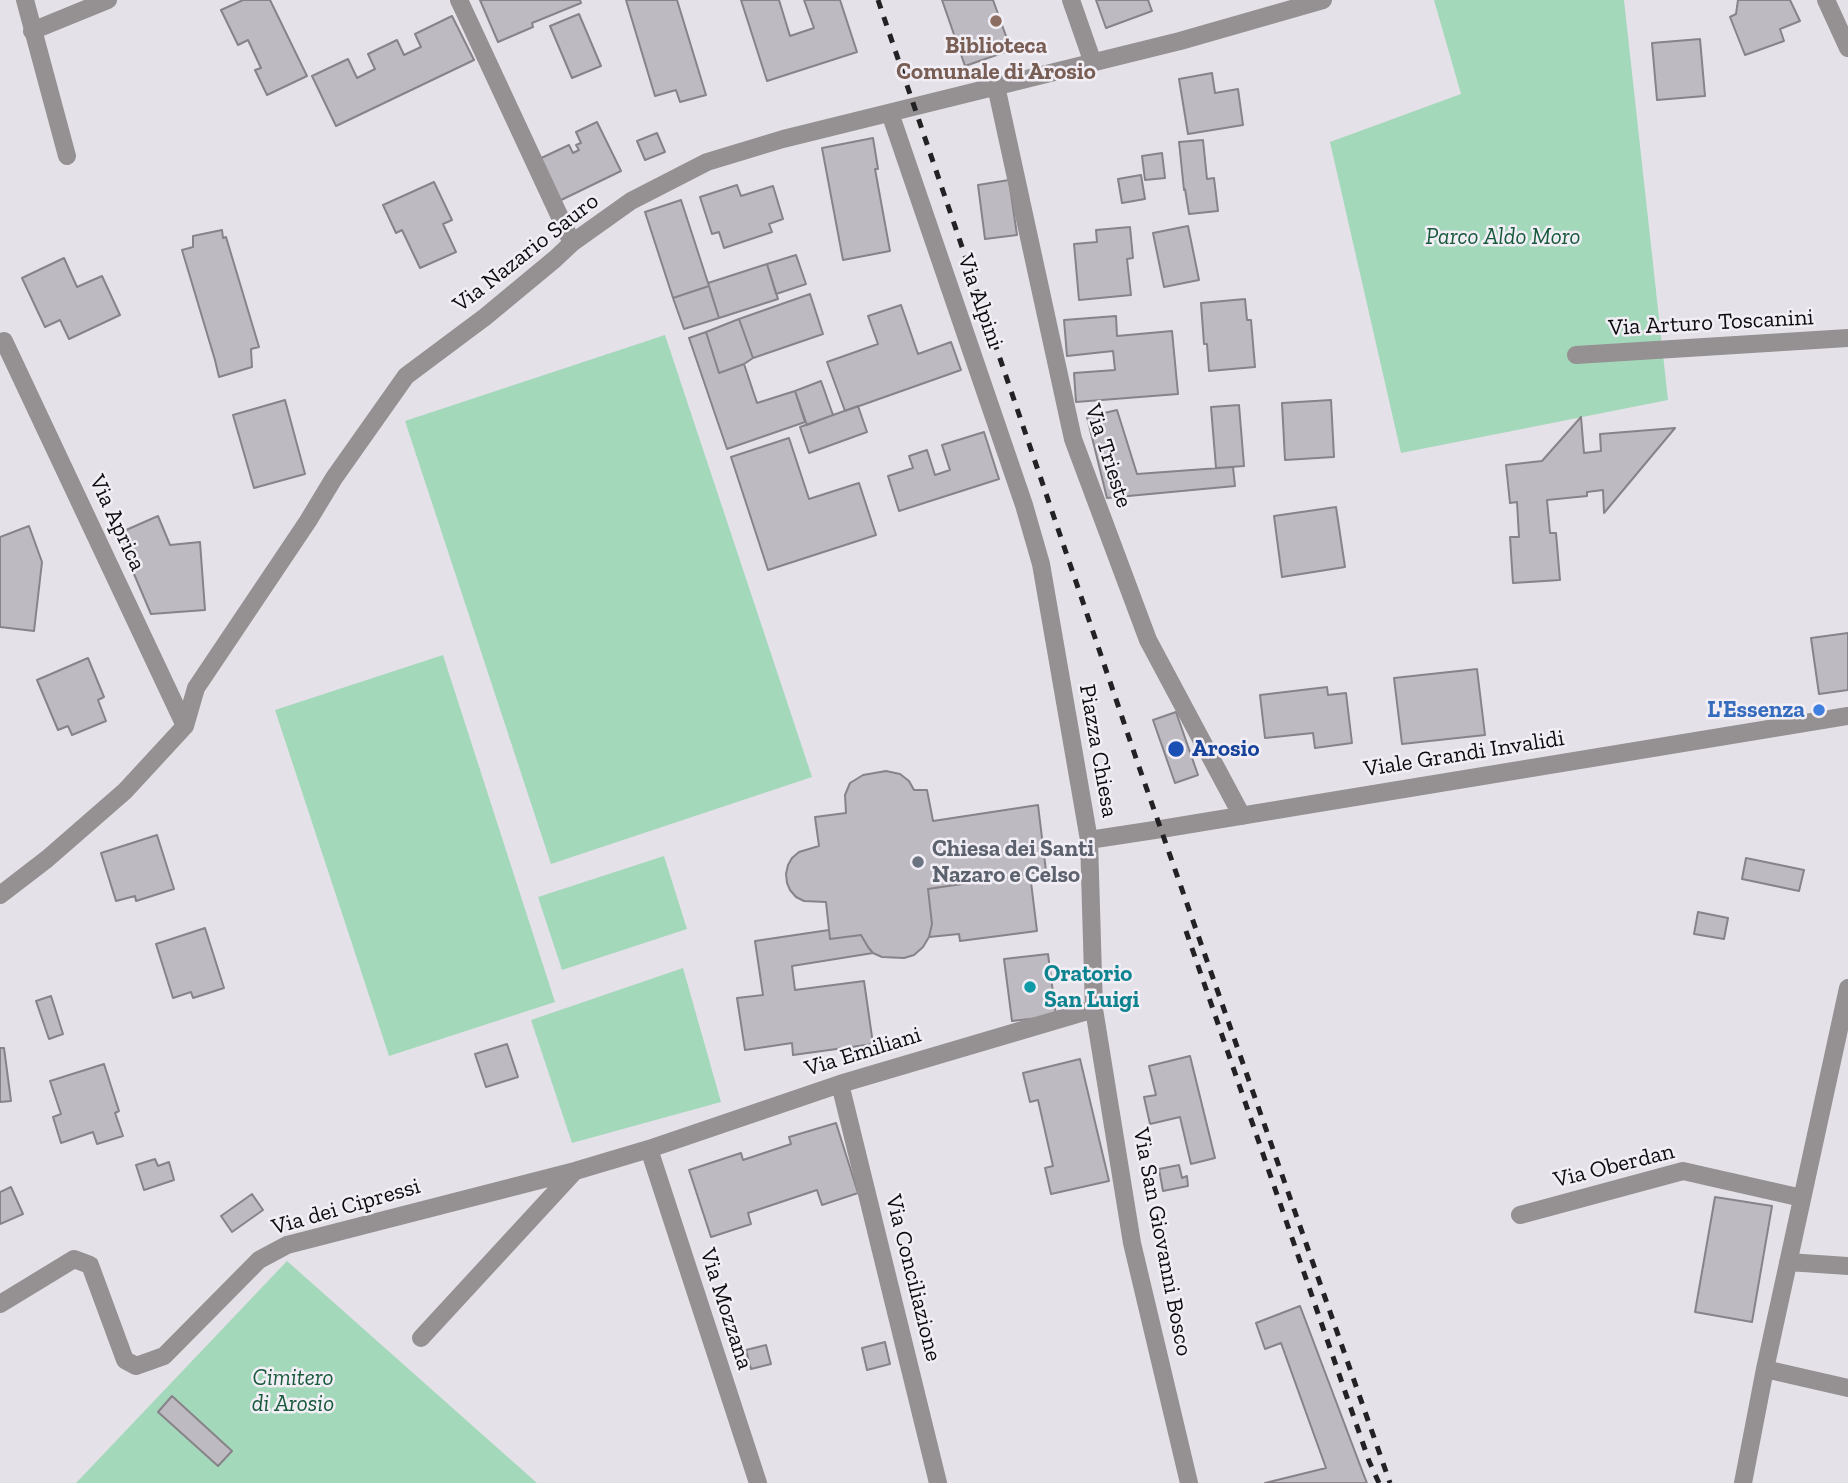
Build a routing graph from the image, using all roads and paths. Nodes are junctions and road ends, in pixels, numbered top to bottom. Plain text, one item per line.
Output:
1 (25, 0) edge
2 (108, 0) edge
3 (459, 0) edge
4 (1071, 0) edge
5 (1323, 0) edge
6 (1826, 0) edge
7 (32, 31) junction
8 (1848, 48) edge
9 (1093, 62) junction
10 (996, 86) junction
11 (890, 113) junction
12 (67, 156) dead end
13 (572, 243) junction
14 (1848, 338) edge
15 (4, 341) dead end
16 (1576, 355) dead end
17 (1024, 505) joint
18 (1848, 716) edge
19 (185, 726) junction
20 (1242, 816) junction
21 (1088, 840) junction
22 (0, 895) edge
23 (1848, 988) edge
24 (1094, 1009) junction
25 (840, 1084) junction
26 (649, 1149) junction
27 (575, 1171) junction
28 (1802, 1198) junction
29 (1520, 1215) dead end
30 (1788, 1262) junction
31 (1848, 1266) edge
32 (0, 1304) edge
33 (421, 1338) dead end
34 (1765, 1369) junction
35 (1848, 1388) edge
36 (758, 1483) edge
37 (938, 1483) edge
38 (1189, 1483) edge
39 (1742, 1483) edge

1 - 7 street
2 - 7 street
3 - 13 street
4 - 9 street
5 - 9 street, Via Nazario Sauro
6 - 8 street
7 - 12 street
9 - 10 street, Via Nazario Sauro
10 - 11 street, Via Nazario Sauro
10 - 20 street, Via Trieste
11 - 13 street, Via Nazario Sauro
11 - 17 street, Via Alpini
13 - 19 street, Via Nazario Sauro
14 - 16 street, Via Arturo Toscanini
15 - 19 street, Via Aprica
17 - 21 street, Piazza Chiesa
18 - 20 street, Viale Grandi Invalidi
19 - 22 street, Via Nazario Sauro
20 - 21 street, Viale Grandi Invalidi
21 - 24 street, Piazza Chiesa
23 - 28 street
24 - 25 street, Via Emiliani
24 - 38 street, Via San Giovanni Bosco
25 - 26 street, Via Emiliani
25 - 37 street, Via Conciliazione
26 - 27 street, Via dei Cipressi
26 - 36 street, Via Mozzana
27 - 32 street, Via dei Cipressi
27 - 33 street
28 - 29 street, Via Oberdan
28 - 30 street
30 - 31 street
30 - 34 street
34 - 35 street
34 - 39 street

